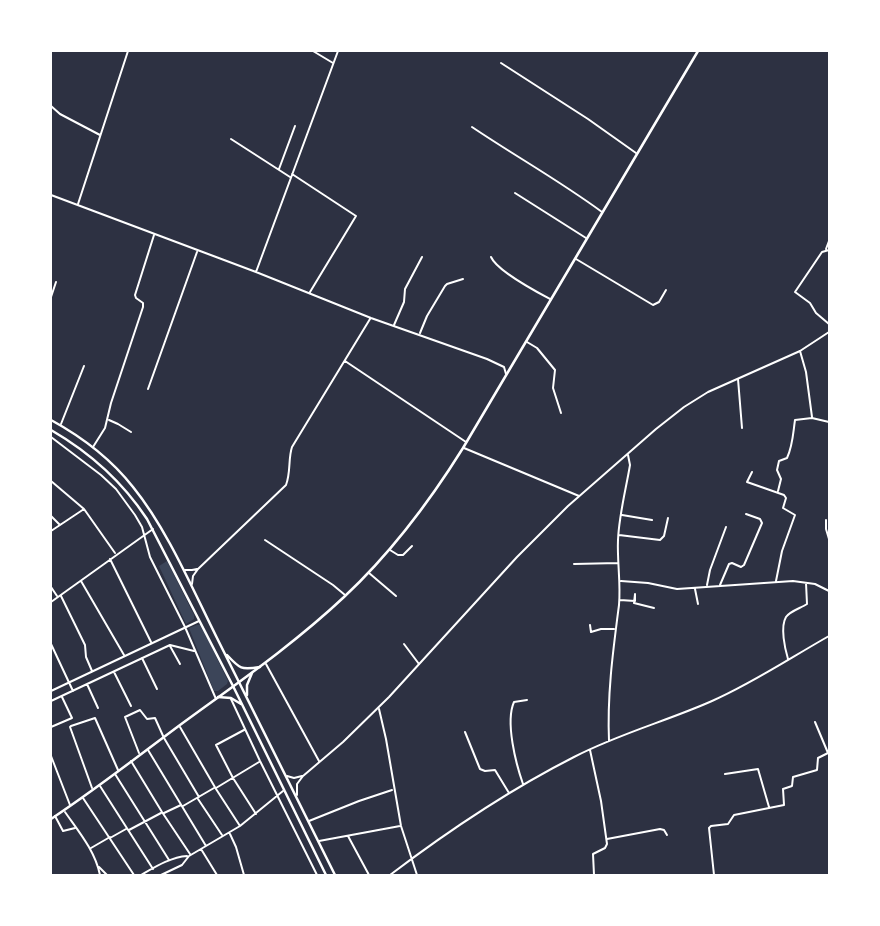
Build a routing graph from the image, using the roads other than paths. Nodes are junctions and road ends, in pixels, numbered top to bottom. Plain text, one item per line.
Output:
1 (128, 51) edge
2 (313, 51) edge
3 (338, 51) edge
4 (698, 51) edge
5 (334, 63) junction
6 (500, 63) dead end
7 (51, 106) edge
8 (295, 126) dead end
9 (472, 127) dead end
10 (100, 135) junction
11 (232, 139) dead end
12 (637, 153) junction
13 (279, 170) junction
14 (291, 176) junction
15 (515, 192) dead end
16 (51, 195) edge
17 (78, 205) junction
18 (603, 212) junction
19 (154, 234) junction
20 (587, 238) junction
21 (829, 241) edge
22 (828, 250) edge
23 (198, 251) junction
24 (422, 257) dead end
25 (491, 257) dead end
26 (575, 258) junction
27 (257, 272) junction
28 (463, 279) dead end
29 (56, 282) dead end
30 (667, 290) dead end
31 (310, 293) junction
32 (51, 297) edge
33 (551, 300) junction
34 (371, 318) junction
35 (829, 324) edge
36 (393, 326) junction
37 (829, 332) edge
38 (419, 334) junction
39 (526, 342) junction
40 (800, 351) junction
41 (345, 360) junction
42 (84, 366) dead end
43 (507, 374) junction
44 (738, 378) junction
45 (148, 389) dead end
46 (561, 413) dead end
47 (812, 418) junction
48 (51, 420) edge
49 (108, 420) junction
50 (829, 422) edge
51 (61, 425) junction
52 (742, 428) dead end
53 (51, 429) edge
54 (131, 432) dead end
55 (51, 437) edge
56 (467, 442) junction
57 (93, 448) junction
58 (463, 448) junction
59 (628, 454) junction
60 (752, 472) dead end
61 (51, 481) edge
62 (778, 493) junction
63 (580, 496) junction
64 (84, 509) junction
65 (746, 514) dead end
66 (621, 515) junction
67 (51, 516) edge
68 (668, 518) dead end
69 (652, 520) dead end
70 (826, 520) dead end
71 (60, 525) junction
72 (726, 527) dead end
73 (153, 529) junction
74 (51, 531) edge
75 (144, 535) junction
76 (618, 535) junction
77 (829, 539) edge
78 (265, 540) dead end
79 (412, 546) dead end
80 (389, 550) junction
81 (116, 554) junction
82 (110, 559) junction
83 (619, 563) junction
84 (574, 564) dead end
85 (181, 568) junction
86 (198, 569) junction
87 (368, 572) junction
88 (81, 580) junction
89 (620, 581) junction
90 (776, 581) junction
91 (806, 582) junction
92 (706, 586) junction
93 (720, 586) junction
94 (51, 587) edge
95 (192, 588) junction
96 (695, 588) junction
97 (829, 591) edge
98 (59, 596) junction
99 (346, 596) junction
100 (396, 596) dead end
101 (619, 600) junction
102 (51, 601) edge
103 (698, 604) dead end
104 (654, 608) dead end
105 (200, 621) junction
106 (590, 625) dead end
107 (184, 628) junction
108 (615, 630) junction
109 (829, 636) edge
110 (152, 643) junction
111 (51, 644) edge
112 (404, 644) dead end
113 (170, 645) junction
114 (195, 651) junction
115 (224, 653) junction
116 (125, 656) junction
117 (142, 658) junction
118 (788, 660) junction
119 (266, 663) junction
120 (180, 664) dead end
121 (419, 665) junction
122 (260, 667) junction
123 (93, 671) junction
124 (114, 671) junction
125 (252, 673) junction
126 (239, 682) junction
127 (69, 683) junction
128 (87, 684) junction
129 (233, 686) junction
130 (157, 689) dead end
131 (51, 691) edge
132 (73, 691) junction
133 (62, 696) junction
134 (231, 698) junction
135 (247, 698) junction
136 (217, 699) junction
137 (527, 700) dead end
138 (51, 701) edge
139 (131, 706) dead end
140 (243, 706) junction
141 (98, 708) dead end
142 (379, 708) junction
143 (816, 722) dead end
144 (179, 726) junction
145 (51, 727) edge
146 (245, 729) junction
147 (465, 732) dead end
148 (164, 738) junction
149 (609, 741) junction
150 (147, 749) junction
151 (590, 749) junction
152 (140, 755) junction
153 (51, 756) edge
154 (131, 761) junction
155 (260, 761) junction
156 (319, 761) junction
157 (116, 772) junction
158 (725, 774) dead end
159 (285, 775) junction
160 (303, 776) junction
161 (233, 778) junction
162 (99, 785) junction
163 (524, 785) junction
164 (216, 788) junction
165 (93, 789) junction
166 (394, 790) junction
167 (284, 791) junction
168 (510, 793) junction
169 (277, 795) junction
170 (82, 797) junction
171 (198, 797) junction
172 (298, 800) junction
173 (70, 806) junction
174 (181, 806) junction
175 (769, 808) junction
176 (64, 811) junction
177 (162, 813) junction
178 (256, 814) junction
179 (55, 816) junction
180 (51, 819) edge
181 (144, 822) junction
182 (308, 822) junction
183 (240, 826) junction
184 (401, 826) junction
185 (76, 828) junction
186 (127, 829) junction
187 (230, 833) junction
188 (667, 835) dead end
189 (348, 836) junction
190 (223, 837) junction
191 (110, 838) junction
192 (606, 839) junction
193 (318, 841) junction
194 (206, 846) junction
195 (91, 849) junction
196 (201, 849) junction
197 (190, 855) junction
198 (411, 859) junction
199 (169, 860) junction
200 (99, 866) junction
201 (153, 869) junction
202 (100, 875) edge
203 (107, 875) edge
204 (134, 875) edge
205 (141, 875) edge
206 (161, 875) edge
207 (216, 875) edge
208 (244, 875) edge
209 (317, 875) edge
210 (326, 875) edge
211 (335, 875) edge
212 (369, 875) edge
213 (390, 875) edge
214 (417, 875) edge
215 (594, 875) edge
216 (714, 875) edge

1 - 10 street
2 - 5 street
3 - 5 street
4 - 12 main road
5 - 14 street
6 - 12 street
7 - 10 street
8 - 13 street
9 - 18 street
10 - 17 street
11 - 13 street
12 - 18 main road
13 - 14 street
14 - 27 street
14 - 31 street
15 - 20 street
16 - 17 street
17 - 19 street
18 - 20 main road
19 - 23 street
19 - 49 street
20 - 26 main road
21 - 22 street
22 - 35 street
23 - 27 street
23 - 45 street
24 - 36 street
25 - 33 street
26 - 30 street
26 - 33 main road
27 - 31 street
28 - 38 street
29 - 32 street
31 - 34 street
33 - 39 main road
34 - 36 street
34 - 41 street
36 - 38 street
37 - 40 street
38 - 43 street
39 - 43 main road
39 - 46 street
40 - 44 street
40 - 47 street
41 - 56 street
41 - 86 street
42 - 51 street
43 - 56 main road
44 - 52 street
44 - 59 street
47 - 50 street
47 - 62 street
48 - 51 main road
49 - 54 street
49 - 57 street
51 - 57 main road
53 - 73 main road
55 - 75 street
56 - 58 main road
57 - 85 main road
58 - 63 street
58 - 80 main road
59 - 63 street
59 - 66 street
60 - 62 street
61 - 64 street
62 - 90 street
63 - 121 street
64 - 71 street
64 - 81 street
65 - 93 street
66 - 69 street
66 - 76 street
67 - 71 street
68 - 76 street
70 - 77 street
71 - 74 street
72 - 92 street
73 - 75 street
73 - 105 main road
75 - 81 street
75 - 107 street
76 - 83 street
78 - 99 street
79 - 80 street
80 - 87 main road
81 - 82 street
82 - 88 street
82 - 110 street
83 - 84 street
83 - 89 street
85 - 86 street
85 - 95 main road
86 - 95 street
87 - 99 main road
87 - 100 street
88 - 98 street
88 - 116 street
89 - 96 street
89 - 101 street
90 - 91 street
90 - 93 street
91 - 97 street
91 - 118 street
92 - 93 street
92 - 96 street
94 - 98 street
95 - 115 main road
96 - 103 street
98 - 102 street
98 - 123 street
99 - 119 main road
101 - 104 street
101 - 108 street
105 - 107 street
105 - 129 main road
106 - 108 street
107 - 110 street
107 - 114 street
108 - 149 street
109 - 118 street
110 - 116 street
111 - 127 street
112 - 121 street
113 - 114 street
113 - 117 street
113 - 120 street
114 - 136 street
115 - 122 main road
115 - 126 main road
116 - 123 street
117 - 124 street
117 - 130 street
118 - 149 street
119 - 122 main road
119 - 156 street
121 - 142 street
122 - 125 main road
123 - 127 street
124 - 128 street
124 - 139 street
125 - 126 main road
125 - 135 main road
126 - 129 main road
126 - 135 main road
127 - 131 street
127 - 132 street
128 - 132 street
128 - 141 street
129 - 136 main road
129 - 140 main road
132 - 133 street
133 - 138 street
133 - 145 street
134 - 136 main road
134 - 140 main road
134 - 146 street
135 - 159 main road
136 - 144 main road
137 - 163 street
140 - 167 main road
142 - 156 street
142 - 166 street
143 - 175 street
144 - 148 main road
144 - 164 street
146 - 155 street
146 - 161 street
147 - 168 street
148 - 150 main road
148 - 152 street
148 - 171 street
149 - 151 street
150 - 152 main road
150 - 174 street
151 - 163 street
151 - 192 street
152 - 154 main road
153 - 173 street
154 - 157 main road
154 - 177 street
155 - 161 street
155 - 169 street
156 - 160 street
157 - 162 main road
157 - 165 street
157 - 181 street
158 - 175 street
159 - 160 street
159 - 172 main road
160 - 172 street
161 - 164 street
161 - 178 street
162 - 165 main road
162 - 186 street
163 - 168 street
164 - 171 street
164 - 183 street
165 - 170 main road
166 - 182 street
166 - 184 street
167 - 169 street
167 - 210 main road
168 - 198 street
169 - 178 street
169 - 209 street
170 - 173 main road
170 - 191 street
171 - 174 street
171 - 190 street
172 - 182 main road
173 - 176 main road
174 - 177 street
174 - 194 street
175 - 216 street
176 - 179 main road
176 - 185 street
177 - 181 street
177 - 197 street
178 - 183 street
179 - 180 main road
179 - 185 street
181 - 186 street
181 - 199 street
182 - 193 main road
183 - 187 street
184 - 189 street
184 - 198 street
185 - 195 street
186 - 191 street
186 - 201 street
187 - 190 street
187 - 208 street
188 - 192 street
189 - 193 street
189 - 212 street
190 - 194 street
191 - 195 street
191 - 204 street
192 - 215 street
193 - 211 main road
194 - 196 street
195 - 200 street
196 - 197 street
196 - 207 street
197 - 199 street
197 - 206 street
198 - 213 street
198 - 214 street
199 - 201 street
200 - 202 street
200 - 203 street
201 - 205 street

